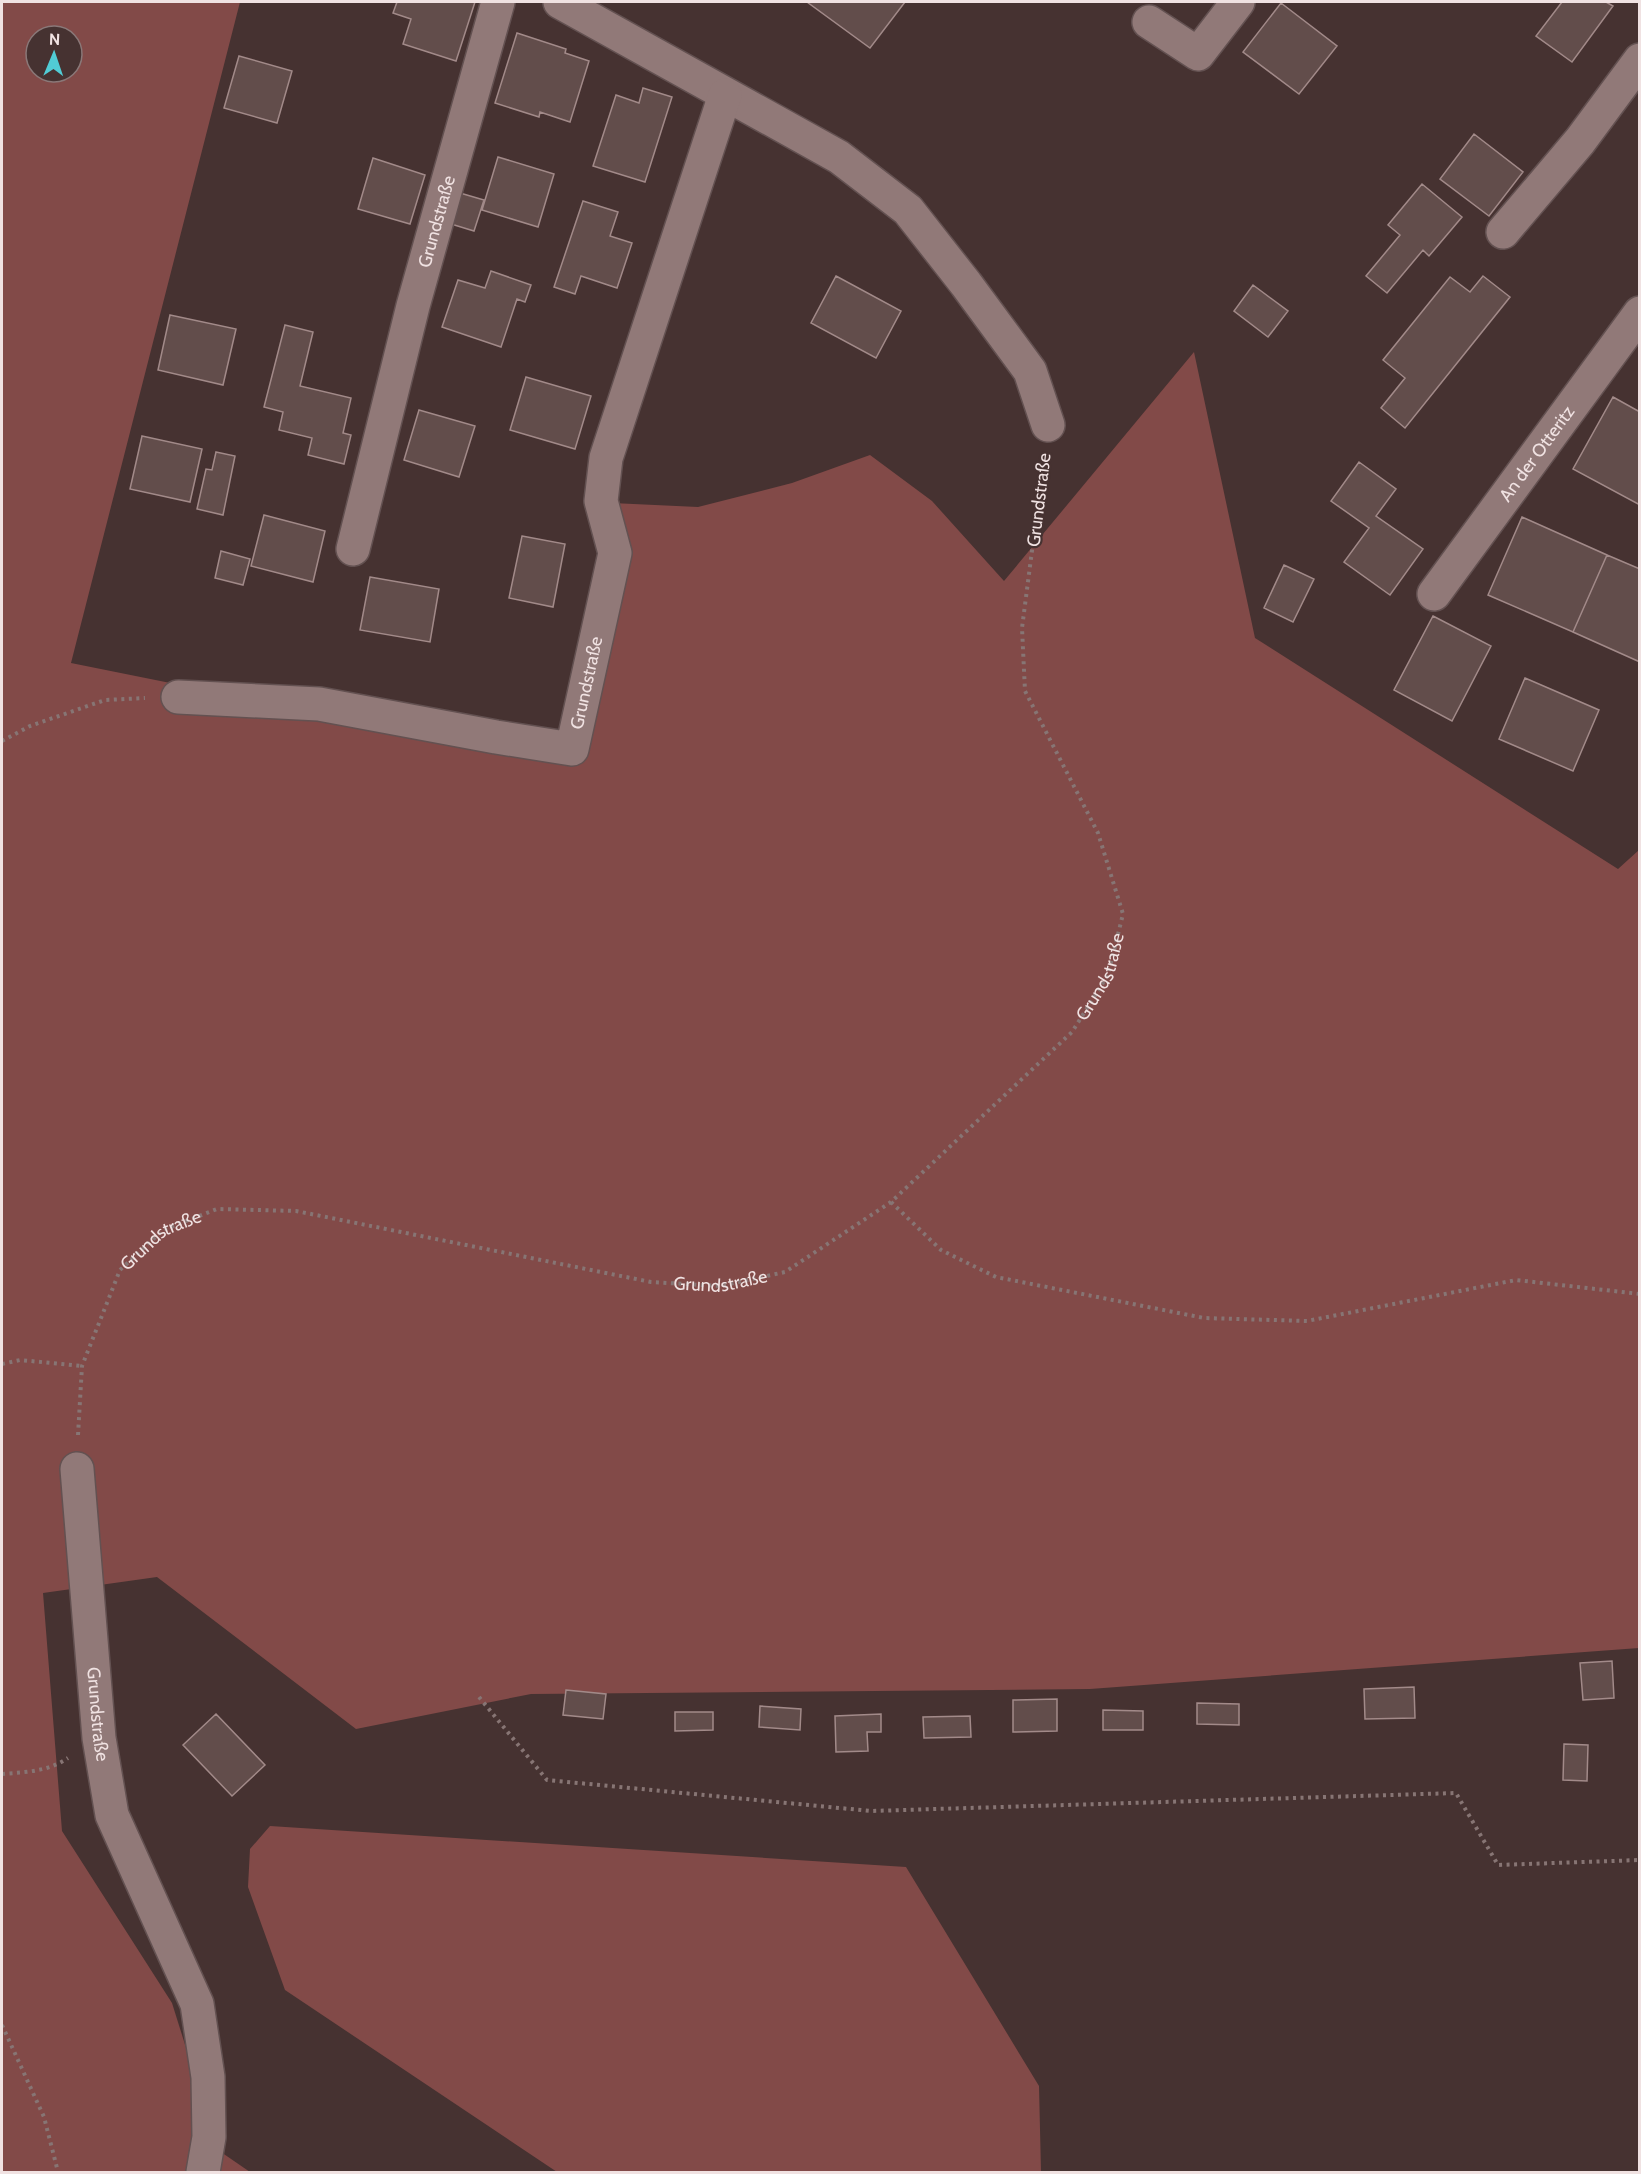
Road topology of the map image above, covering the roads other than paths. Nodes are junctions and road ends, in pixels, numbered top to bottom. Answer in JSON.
{"nodes":[{"id":1,"x":498,"y":2,"type":"edge"},
{"id":2,"x":560,"y":2,"type":"edge"},
{"id":3,"x":1238,"y":2,"type":"edge"},
{"id":4,"x":1149,"y":22,"type":"dead end"},
{"id":5,"x":1640,"y":60,"type":"edge"},
{"id":6,"x":725,"y":95,"type":"junction"},
{"id":7,"x":1503,"y":232,"type":"dead end"},
{"id":8,"x":1640,"y":313,"type":"edge"},
{"id":9,"x":1048,"y":425,"type":"road end"},
{"id":10,"x":353,"y":549,"type":"dead end"},
{"id":11,"x":1434,"y":594,"type":"dead end"},
{"id":12,"x":178,"y":697,"type":"road end"},
{"id":13,"x":77,"y":1469,"type":"road end"},
{"id":14,"x":203,"y":2172,"type":"edge"}],
"edges":[{"from":1,"to":10,"type":"street","name":"Grundstraße"},
{"from":2,"to":6,"type":"street"},
{"from":3,"to":4,"type":"street"},
{"from":5,"to":7,"type":"street"},
{"from":6,"to":9,"type":"street"},
{"from":6,"to":12,"type":"street","name":"Grundstraße"},
{"from":8,"to":11,"type":"street","name":"An der Otteritz"},
{"from":13,"to":14,"type":"street","name":"Grundstraße"}]}
